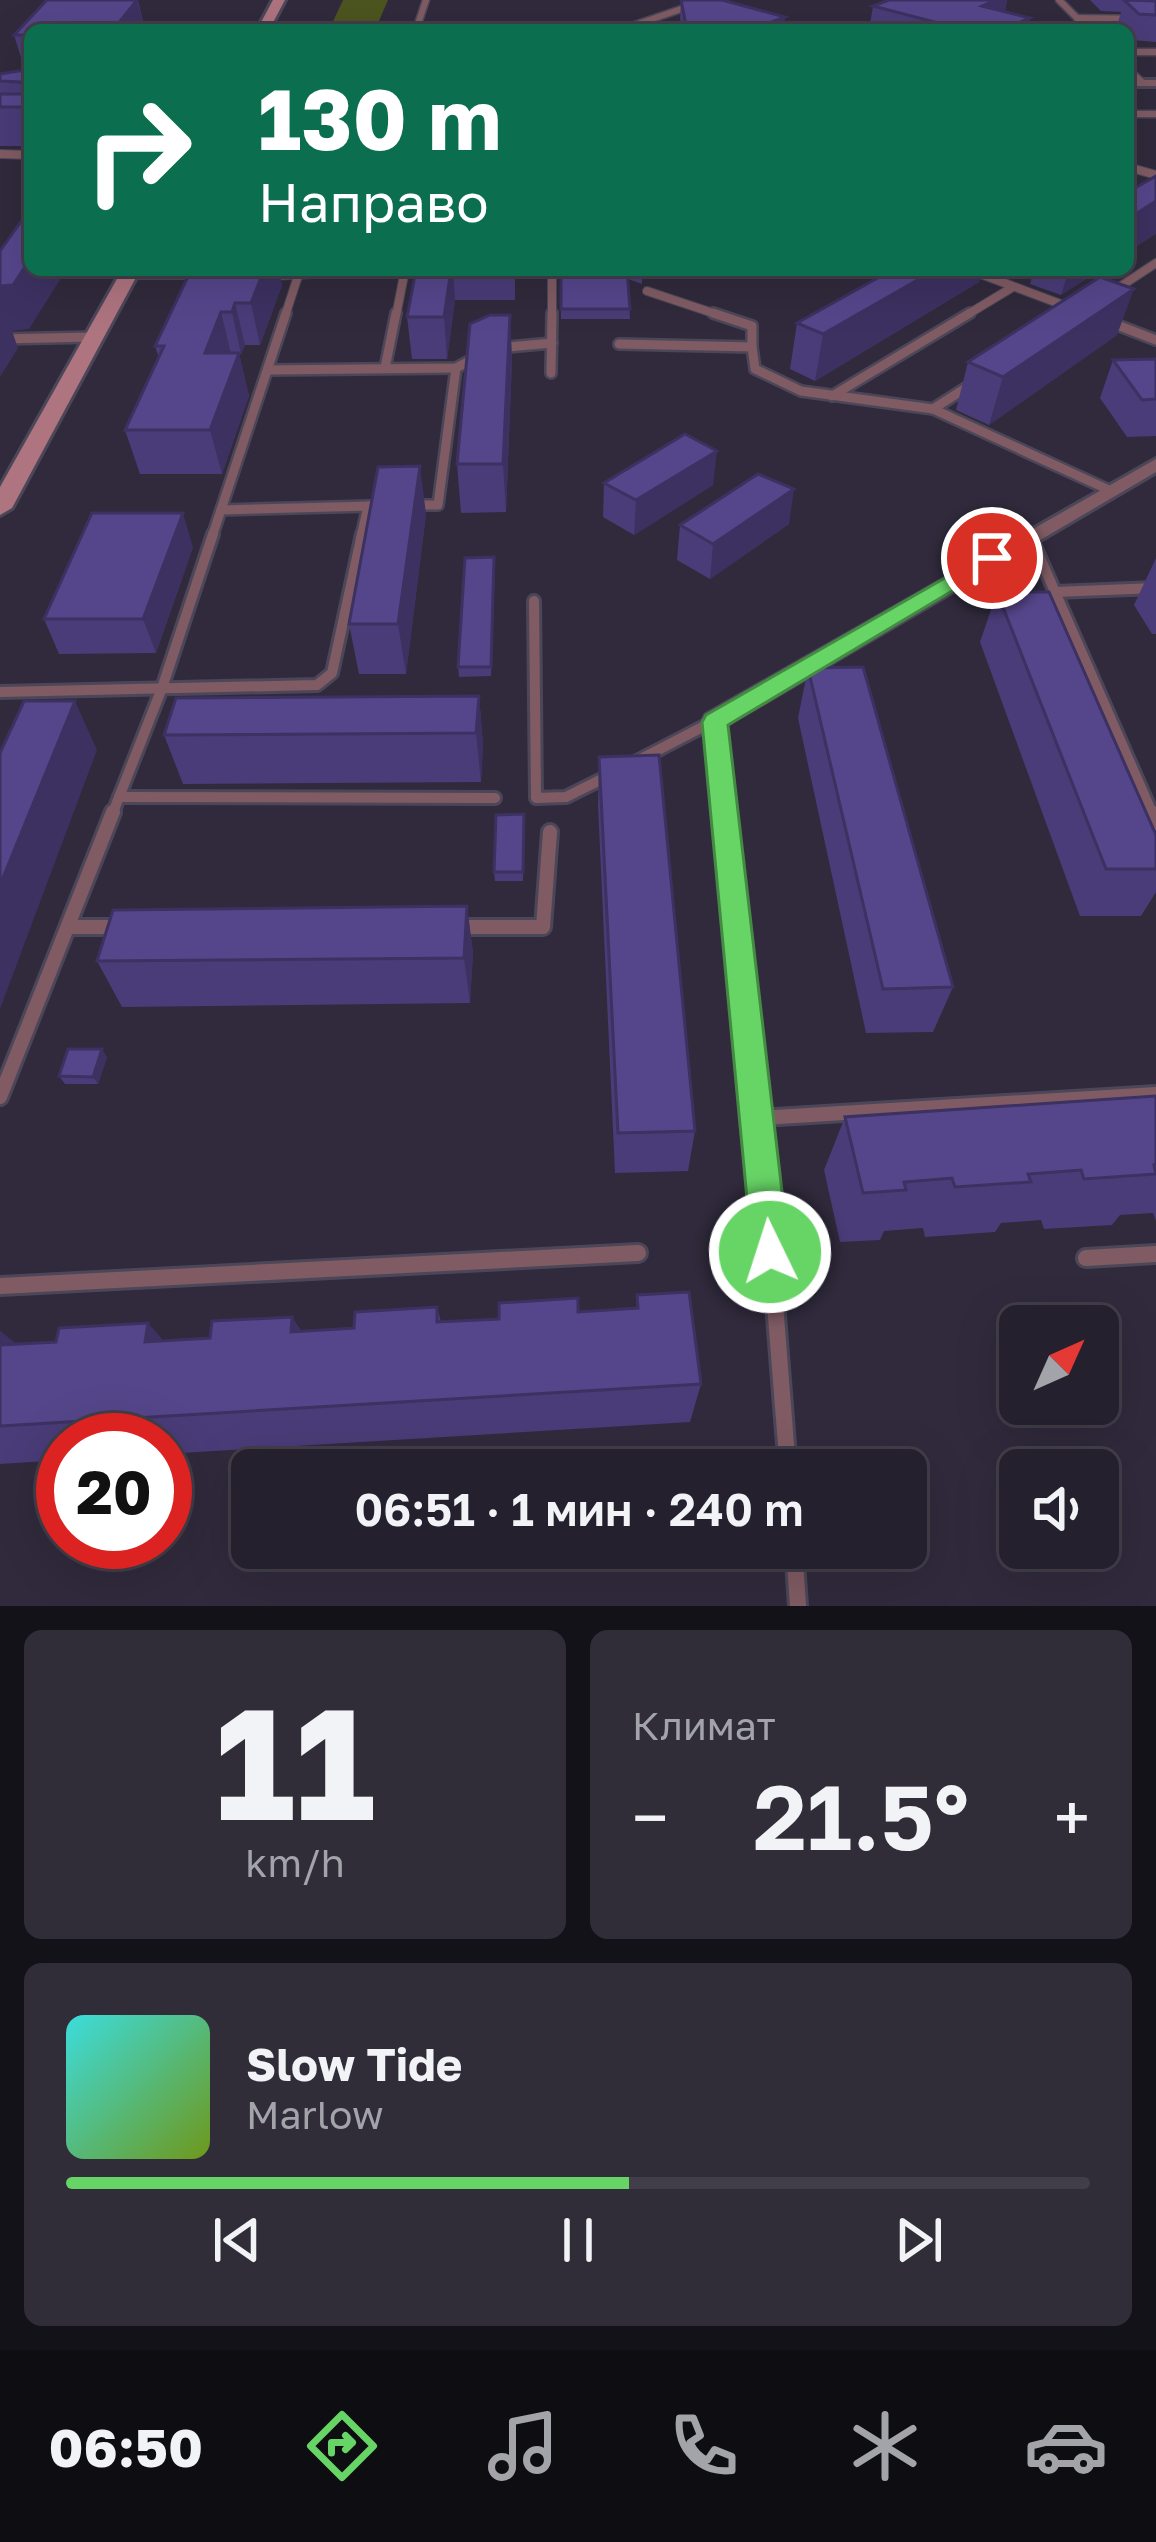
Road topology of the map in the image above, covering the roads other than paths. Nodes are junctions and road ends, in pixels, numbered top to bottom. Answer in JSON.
{"nodes":[{"id":1,"x":1059,"y":0,"type":"edge"},
{"id":2,"x":698,"y":4,"type":"edge"},
{"id":3,"x":1077,"y":18,"type":"junction"},
{"id":4,"x":1156,"y":19,"type":"edge"},
{"id":5,"x":638,"y":24,"type":"edge"},
{"id":6,"x":1083,"y":24,"type":"edge"},
{"id":7,"x":1156,"y":263,"type":"edge"},
{"id":8,"x":127,"y":276,"type":"edge"},
{"id":9,"x":298,"y":276,"type":"edge"},
{"id":10,"x":404,"y":276,"type":"edge"},
{"id":11,"x":553,"y":276,"type":"edge"},
{"id":12,"x":985,"y":276,"type":"edge"},
{"id":13,"x":1013,"y":287,"type":"junction"},
{"id":14,"x":647,"y":292,"type":"dead end"},
{"id":15,"x":1109,"y":293,"type":"edge"},
{"id":16,"x":1100,"y":319,"type":"edge"},
{"id":17,"x":1062,"y":324,"type":"edge"},
{"id":18,"x":94,"y":337,"type":"junction"},
{"id":19,"x":0,"y":339,"type":"edge"},
{"id":20,"x":1156,"y":340,"type":"edge"},
{"id":21,"x":552,"y":343,"type":"junction"},
{"id":22,"x":619,"y":344,"type":"dead end"},
{"id":23,"x":752,"y":346,"type":"junction"},
{"id":24,"x":385,"y":368,"type":"junction"},
{"id":25,"x":456,"y":368,"type":"junction"},
{"id":26,"x":268,"y":370,"type":"junction"},
{"id":27,"x":988,"y":373,"type":"edge"},
{"id":28,"x":551,"y":374,"type":"dead end"},
{"id":29,"x":831,"y":397,"type":"junction"},
{"id":30,"x":933,"y":410,"type":"junction"},
{"id":31,"x":1156,"y":464,"type":"edge"},
{"id":32,"x":1109,"y":490,"type":"junction"},
{"id":33,"x":368,"y":506,"type":"junction"},
{"id":34,"x":0,"y":508,"type":"edge"},
{"id":35,"x":221,"y":510,"type":"junction"},
{"id":36,"x":1030,"y":535,"type":"junction"},
{"id":37,"x":1156,"y":588,"type":"edge"},
{"id":38,"x":1055,"y":592,"type":"junction"},
{"id":39,"x":534,"y":601,"type":"dead end"},
{"id":40,"x":162,"y":688,"type":"junction"},
{"id":41,"x":0,"y":692,"type":"edge"},
{"id":42,"x":715,"y":722,"type":"junction"},
{"id":43,"x":119,"y":797,"type":"junction"},
{"id":44,"x":495,"y":798,"type":"dead end"},
{"id":45,"x":1156,"y":823,"type":"edge"},
{"id":46,"x":550,"y":832,"type":"dead end"},
{"id":47,"x":68,"y":927,"type":"junction"},
{"id":48,"x":139,"y":927,"type":"edge"},
{"id":49,"x":448,"y":927,"type":"edge"},
{"id":50,"x":1156,"y":1094,"type":"edge"},
{"id":51,"x":0,"y":1097,"type":"edge"},
{"id":52,"x":760,"y":1118,"type":"junction"},
{"id":53,"x":638,"y":1253,"type":"dead end"},
{"id":54,"x":1156,"y":1254,"type":"edge"},
{"id":55,"x":1086,"y":1258,"type":"dead end"},
{"id":56,"x":0,"y":1286,"type":"edge"},
{"id":57,"x":786,"y":1449,"type":"edge"},
{"id":58,"x":795,"y":1569,"type":"edge"},
{"id":59,"x":798,"y":1606,"type":"edge"}],
"edges":[{"from":1,"to":3,"type":"lane"},
{"from":2,"to":5,"type":"lane"},
{"from":3,"to":4,"type":"lane"},
{"from":3,"to":6,"type":"lane"},
{"from":7,"to":15,"type":"lane"},
{"from":8,"to":18,"type":"main road"},
{"from":9,"to":26,"type":"lane"},
{"from":10,"to":24,"type":"lane"},
{"from":11,"to":21,"type":"lane"},
{"from":12,"to":13,"type":"lane"},
{"from":13,"to":17,"type":"lane"},
{"from":13,"to":29,"type":"lane"},
{"from":14,"to":23,"type":"lane"},
{"from":16,"to":20,"type":"lane"},
{"from":18,"to":19,"type":"lane"},
{"from":18,"to":34,"type":"main road"},
{"from":21,"to":25,"type":"lane"},
{"from":21,"to":28,"type":"lane"},
{"from":22,"to":23,"type":"lane"},
{"from":23,"to":29,"type":"lane"},
{"from":24,"to":25,"type":"lane"},
{"from":24,"to":26,"type":"lane"},
{"from":25,"to":33,"type":"lane"},
{"from":26,"to":35,"type":"lane"},
{"from":27,"to":30,"type":"lane"},
{"from":29,"to":30,"type":"lane"},
{"from":30,"to":32,"type":"lane"},
{"from":31,"to":32,"type":"street"},
{"from":32,"to":36,"type":"street"},
{"from":33,"to":35,"type":"lane"},
{"from":33,"to":40,"type":"lane"},
{"from":35,"to":40,"type":"lane"},
{"from":36,"to":38,"type":"lane"},
{"from":36,"to":42,"type":"street"},
{"from":37,"to":38,"type":"lane"},
{"from":38,"to":45,"type":"lane"},
{"from":39,"to":42,"type":"lane"},
{"from":40,"to":41,"type":"lane"},
{"from":40,"to":43,"type":"lane"},
{"from":42,"to":52,"type":"lane"},
{"from":43,"to":44,"type":"lane"},
{"from":43,"to":47,"type":"lane"},
{"from":46,"to":49,"type":"lane"},
{"from":47,"to":48,"type":"lane"},
{"from":47,"to":51,"type":"lane"},
{"from":50,"to":52,"type":"lane"},
{"from":52,"to":57,"type":"lane"},
{"from":53,"to":56,"type":"lane"},
{"from":54,"to":55,"type":"lane"},
{"from":58,"to":59,"type":"lane"}]}
